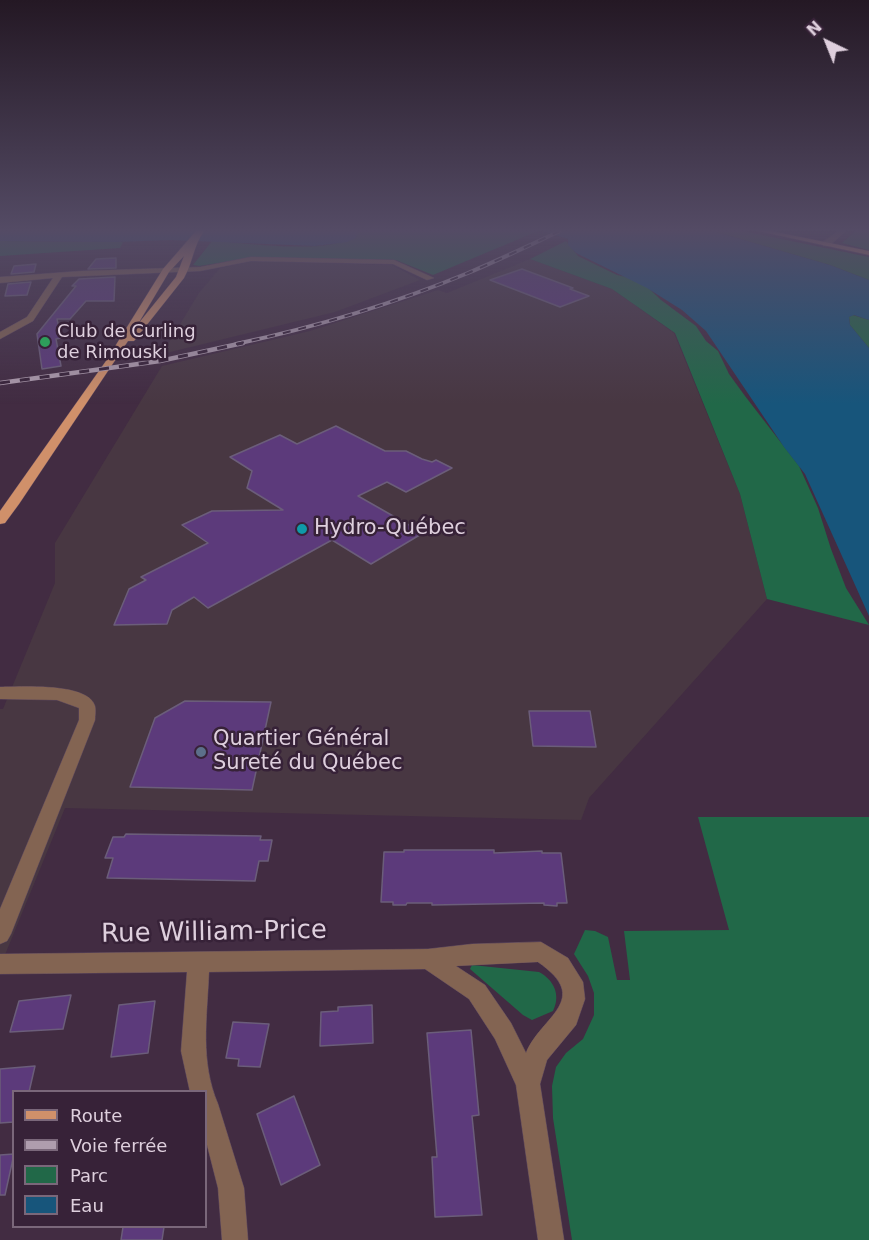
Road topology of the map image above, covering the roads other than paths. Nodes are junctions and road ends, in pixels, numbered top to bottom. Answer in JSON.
{"nodes":[{"id":1,"x":50,"y":289,"type":"edge"},
{"id":2,"x":155,"y":289,"type":"edge"},
{"id":3,"x":171,"y":289,"type":"edge"},
{"id":4,"x":0,"y":336,"type":"edge"},
{"id":5,"x":111,"y":361,"type":"junction"},
{"id":6,"x":15,"y":501,"type":"junction"},
{"id":7,"x":0,"y":520,"type":"edge"},
{"id":8,"x":0,"y":530,"type":"edge"},
{"id":9,"x":0,"y":693,"type":"edge"},
{"id":10,"x":0,"y":934,"type":"edge"},
{"id":11,"x":428,"y":959,"type":"junction"},
{"id":12,"x":199,"y":962,"type":"junction"},
{"id":13,"x":0,"y":964,"type":"edge"},
{"id":14,"x":528,"y":1084,"type":"junction"},
{"id":15,"x":202,"y":1090,"type":"edge"},
{"id":16,"x":207,"y":1107,"type":"edge"},
{"id":17,"x":235,"y":1240,"type":"edge"},
{"id":18,"x":551,"y":1240,"type":"edge"}],
"edges":[{"from":1,"to":4,"type":"street"},
{"from":2,"to":5,"type":"main road"},
{"from":3,"to":5,"type":"main road"},
{"from":5,"to":6,"type":"main road"},
{"from":6,"to":7,"type":"main road"},
{"from":6,"to":8,"type":"main road"},
{"from":9,"to":10,"type":"street"},
{"from":11,"to":12,"type":"street","name":"Rue William-Price"},
{"from":11,"to":14,"type":"street","name":"Rue William-Price"},
{"from":11,"to":14,"type":"street","name":"Rue William-Price"},
{"from":12,"to":13,"type":"street","name":"Rue William-Price"},
{"from":12,"to":15,"type":"street"},
{"from":14,"to":18,"type":"street","name":"Rue William-Price"},
{"from":16,"to":17,"type":"street"}]}
